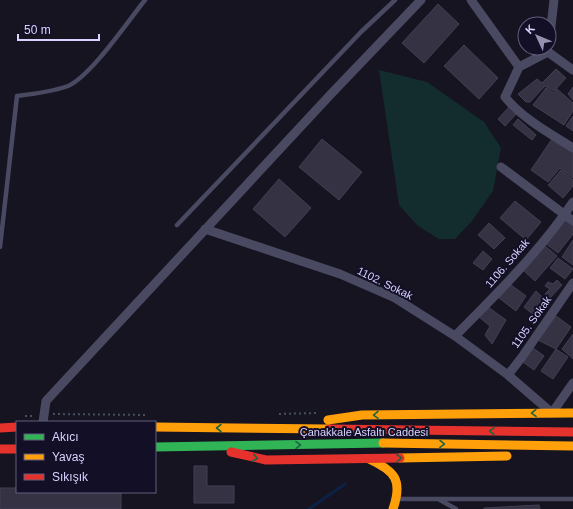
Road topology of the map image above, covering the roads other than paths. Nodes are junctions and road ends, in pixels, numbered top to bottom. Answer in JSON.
{"nodes":[{"id":1,"x":145,"y":0,"type":"edge"},
{"id":2,"x":395,"y":0,"type":"edge"},
{"id":3,"x":421,"y":0,"type":"edge"},
{"id":4,"x":471,"y":0,"type":"edge"},
{"id":5,"x":554,"y":0,"type":"edge"},
{"id":6,"x":552,"y":16,"type":"edge"},
{"id":7,"x":557,"y":55,"type":"edge"},
{"id":8,"x":536,"y":56,"type":"edge"},
{"id":9,"x":519,"y":66,"type":"junction"},
{"id":10,"x":573,"y":70,"type":"edge"},
{"id":11,"x":573,"y":148,"type":"edge"},
{"id":12,"x":502,"y":166,"type":"dead end"},
{"id":13,"x":573,"y":202,"type":"edge"},
{"id":14,"x":564,"y":215,"type":"junction"},
{"id":15,"x":573,"y":221,"type":"edge"},
{"id":16,"x":177,"y":225,"type":"dead end"},
{"id":17,"x":205,"y":229,"type":"junction"},
{"id":18,"x":0,"y":247,"type":"edge"},
{"id":19,"x":573,"y":283,"type":"edge"},
{"id":20,"x":455,"y":336,"type":"junction"},
{"id":21,"x":508,"y":375,"type":"junction"},
{"id":22,"x":573,"y":383,"type":"edge"},
{"id":23,"x":552,"y":413,"type":"junction"},
{"id":24,"x":573,"y":413,"type":"edge"},
{"id":25,"x":43,"y":421,"type":"edge"},
{"id":26,"x":16,"y":427,"type":"edge"},
{"id":27,"x":0,"y":428,"type":"edge"},
{"id":28,"x":156,"y":428,"type":"edge"},
{"id":29,"x":272,"y":428,"type":"junction"},
{"id":30,"x":573,"y":432,"type":"edge"},
{"id":31,"x":203,"y":446,"type":"junction"},
{"id":32,"x":573,"y":446,"type":"edge"},
{"id":33,"x":156,"y":447,"type":"edge"},
{"id":34,"x":0,"y":449,"type":"edge"},
{"id":35,"x":16,"y":449,"type":"edge"},
{"id":36,"x":557,"y":455,"type":"dead end"},
{"id":37,"x":573,"y":455,"type":"edge"},
{"id":38,"x":518,"y":456,"type":"dead end"},
{"id":39,"x":369,"y":459,"type":"junction"},
{"id":40,"x":397,"y":499,"type":"junction"},
{"id":41,"x":439,"y":499,"type":"junction"},
{"id":42,"x":573,"y":500,"type":"edge"},
{"id":43,"x":393,"y":509,"type":"edge"},
{"id":44,"x":456,"y":509,"type":"edge"}],
"edges":[{"from":1,"to":18,"type":"lane"},
{"from":2,"to":16,"type":"lane"},
{"from":3,"to":17,"type":"street"},
{"from":4,"to":9,"type":"street"},
{"from":5,"to":6,"type":"street"},
{"from":7,"to":10,"type":"street"},
{"from":8,"to":9,"type":"street"},
{"from":9,"to":11,"type":"street"},
{"from":12,"to":14,"type":"street"},
{"from":13,"to":14,"type":"street","name":"1106. Sokak"},
{"from":14,"to":15,"type":"street"},
{"from":14,"to":20,"type":"street","name":"1106. Sokak"},
{"from":17,"to":20,"type":"street","name":"1102. Sokak"},
{"from":17,"to":25,"type":"street"},
{"from":19,"to":21,"type":"street","name":"1105. Sokak"},
{"from":20,"to":21,"type":"street","name":"1102. Sokak"},
{"from":21,"to":23,"type":"street","name":"1102. Sokak"},
{"from":22,"to":23,"type":"street"},
{"from":23,"to":24,"type":"highway"},
{"from":23,"to":29,"type":"highway","one_way":true},
{"from":26,"to":27,"type":"highway"},
{"from":29,"to":28,"type":"highway","name":"Çanakkale Asfaltı Caddesi","one_way":true},
{"from":30,"to":29,"type":"highway","name":"Çanakkale Asfaltı Caddesi","one_way":true},
{"from":31,"to":32,"type":"highway","name":"Çanakkale Asfaltı Caddesi","one_way":true},
{"from":31,"to":33,"type":"highway","name":"Çanakkale Asfaltı Caddesi"},
{"from":31,"to":39,"type":"highway","one_way":true},
{"from":34,"to":35,"type":"highway"},
{"from":36,"to":37,"type":"highway"},
{"from":39,"to":38,"type":"highway","one_way":true},
{"from":39,"to":40,"type":"highway"},
{"from":40,"to":41,"type":"lane"},
{"from":40,"to":43,"type":"highway"},
{"from":41,"to":42,"type":"lane"},
{"from":41,"to":44,"type":"lane"}]}
